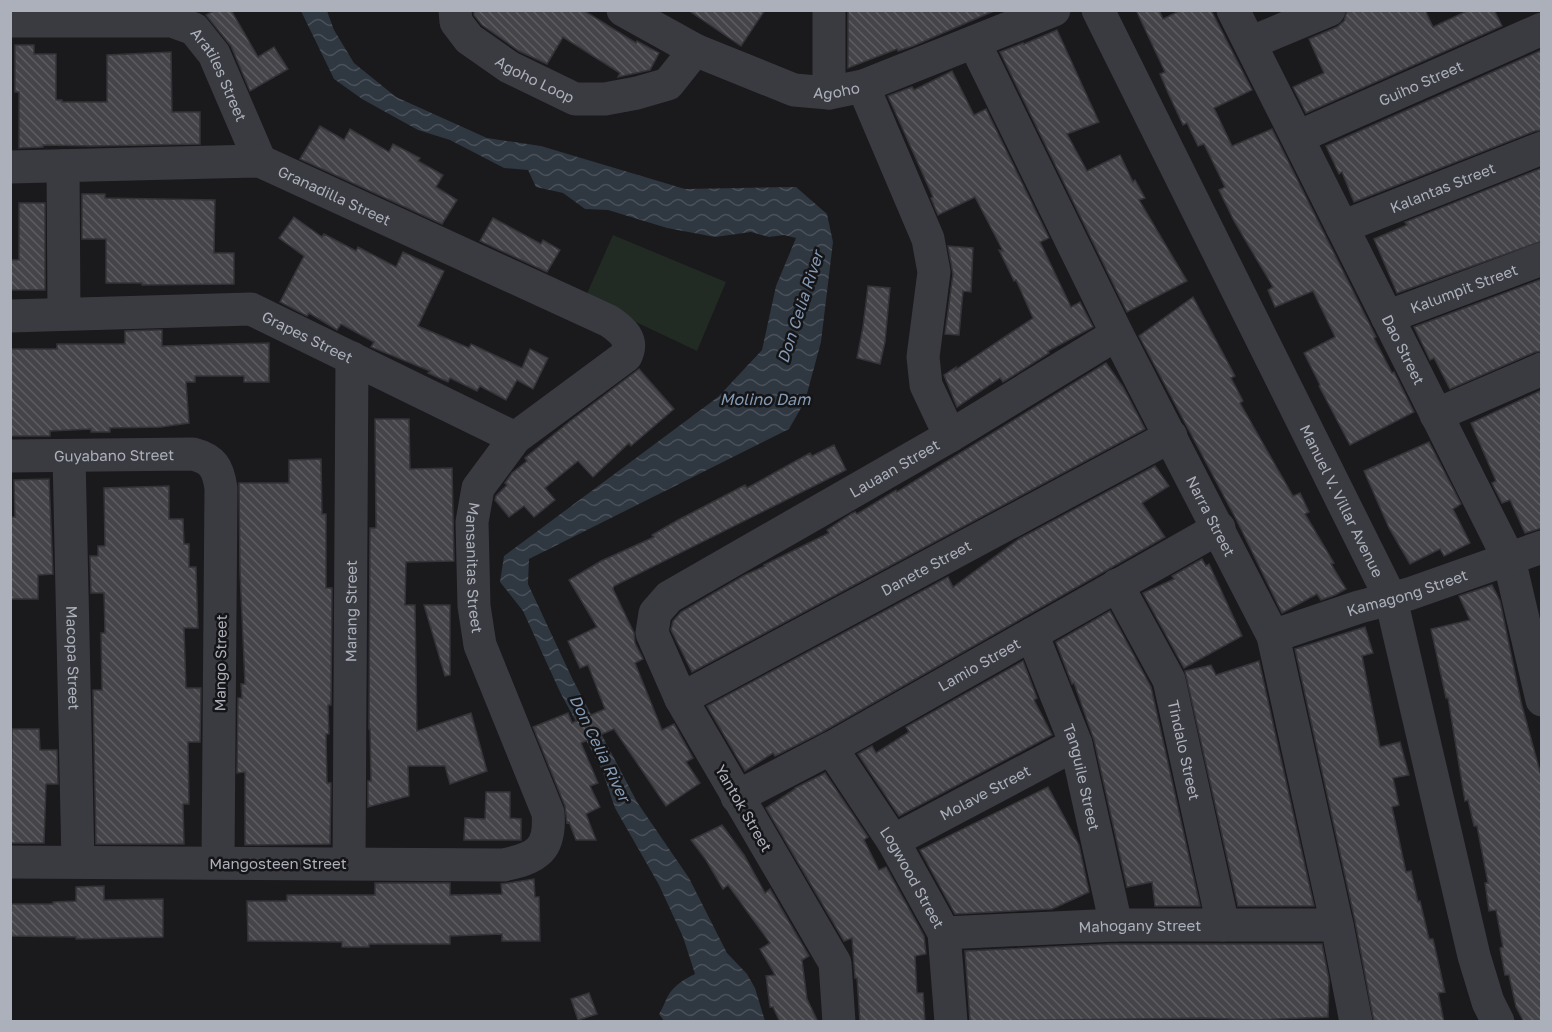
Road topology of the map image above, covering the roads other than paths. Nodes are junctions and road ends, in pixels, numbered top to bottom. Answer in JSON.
{"nodes":[{"id":1,"x":455,"y":10,"type":"edge"},
{"id":2,"x":623,"y":10,"type":"edge"},
{"id":3,"x":829,"y":10,"type":"edge"},
{"id":4,"x":1054,"y":10,"type":"edge"},
{"id":5,"x":1098,"y":10,"type":"edge"},
{"id":6,"x":1233,"y":10,"type":"edge"},
{"id":7,"x":1329,"y":10,"type":"edge"},
{"id":8,"x":10,"y":21,"type":"edge"},
{"id":9,"x":1542,"y":30,"type":"edge"},
{"id":10,"x":974,"y":42,"type":"junction"},
{"id":11,"x":1250,"y":43,"type":"junction"},
{"id":12,"x":695,"y":51,"type":"junction"},
{"id":13,"x":863,"y":86,"type":"junction"},
{"id":14,"x":829,"y":93,"type":"junction"},
{"id":15,"x":1298,"y":137,"type":"junction"},
{"id":16,"x":1542,"y":148,"type":"edge"},
{"id":17,"x":260,"y":161,"type":"junction"},
{"id":18,"x":63,"y":166,"type":"junction"},
{"id":19,"x":10,"y":167,"type":"edge"},
{"id":20,"x":1342,"y":227,"type":"junction"},
{"id":21,"x":1542,"y":259,"type":"edge"},
{"id":22,"x":64,"y":314,"type":"junction"},
{"id":23,"x":10,"y":316,"type":"edge"},
{"id":24,"x":1387,"y":317,"type":"junction"},
{"id":25,"x":1117,"y":334,"type":"junction"},
{"id":26,"x":629,"y":339,"type":"joint"},
{"id":27,"x":352,"y":358,"type":"junction"},
{"id":28,"x":1542,"y":369,"type":"edge"},
{"id":29,"x":1436,"y":415,"type":"junction"},
{"id":30,"x":950,"y":436,"type":"junction"},
{"id":31,"x":1171,"y":436,"type":"junction"},
{"id":32,"x":515,"y":438,"type":"junction"},
{"id":33,"x":10,"y":456,"type":"edge"},
{"id":34,"x":69,"y":456,"type":"junction"},
{"id":35,"x":215,"y":464,"type":"joint"},
{"id":36,"x":1219,"y":528,"type":"junction"},
{"id":37,"x":1542,"y":547,"type":"edge"},
{"id":38,"x":1509,"y":559,"type":"junction"},
{"id":39,"x":1117,"y":585,"type":"junction"},
{"id":40,"x":669,"y":597,"type":"joint"},
{"id":41,"x":1391,"y":599,"type":"junction"},
{"id":42,"x":1032,"y":634,"type":"junction"},
{"id":43,"x":1273,"y":636,"type":"junction"},
{"id":44,"x":1540,"y":682,"type":"edge"},
{"id":45,"x":681,"y":699,"type":"junction"},
{"id":46,"x":1076,"y":744,"type":"junction"},
{"id":47,"x":831,"y":748,"type":"junction"},
{"id":48,"x":737,"y":797,"type":"junction"},
{"id":49,"x":893,"y":841,"type":"junction"},
{"id":50,"x":542,"y":850,"type":"joint"},
{"id":51,"x":78,"y":861,"type":"junction"},
{"id":52,"x":10,"y":862,"type":"edge"},
{"id":53,"x":218,"y":862,"type":"junction"},
{"id":54,"x":349,"y":863,"type":"junction"},
{"id":55,"x":1337,"y":924,"type":"junction"},
{"id":56,"x":1116,"y":925,"type":"junction"},
{"id":57,"x":1223,"y":925,"type":"junction"},
{"id":58,"x":944,"y":933,"type":"junction"},
{"id":59,"x":839,"y":1022,"type":"edge"},
{"id":60,"x":951,"y":1022,"type":"edge"},
{"id":61,"x":1356,"y":1022,"type":"edge"},
{"id":62,"x":1498,"y":1022,"type":"edge"}],
"edges":[{"from":1,"to":12,"type":"street","name":"Agoho Loop"},
{"from":2,"to":12,"type":"street","name":"Agoho"},
{"from":3,"to":14,"type":"street"},
{"from":4,"to":10,"type":"street","name":"Agoho"},
{"from":5,"to":41,"type":"street","name":"Manuel V. Villar Avenue"},
{"from":6,"to":11,"type":"street","name":"Dao Street"},
{"from":7,"to":11,"type":"street"},
{"from":8,"to":17,"type":"street","name":"Aratiles Street"},
{"from":9,"to":15,"type":"street","name":"Guiho Street"},
{"from":10,"to":13,"type":"street","name":"Agoho"},
{"from":10,"to":25,"type":"street","name":"Narra Street"},
{"from":11,"to":15,"type":"street","name":"Dao Street"},
{"from":12,"to":14,"type":"street","name":"Agoho"},
{"from":13,"to":14,"type":"street","name":"Agoho"},
{"from":13,"to":30,"type":"street"},
{"from":15,"to":20,"type":"street","name":"Dao Street"},
{"from":16,"to":20,"type":"street","name":"Kalantas Street"},
{"from":17,"to":18,"type":"street","name":"Granadilla Street"},
{"from":17,"to":26,"type":"street","name":"Granadilla Street"},
{"from":18,"to":19,"type":"street","name":"Granadilla Street"},
{"from":18,"to":22,"type":"street"},
{"from":20,"to":24,"type":"street","name":"Dao Street"},
{"from":21,"to":24,"type":"street","name":"Kalumpit Street"},
{"from":22,"to":23,"type":"street","name":"Grapes Street"},
{"from":22,"to":27,"type":"street","name":"Grapes Street"},
{"from":24,"to":29,"type":"street","name":"Dao Street"},
{"from":25,"to":30,"type":"street","name":"Lauaan Street"},
{"from":25,"to":31,"type":"street","name":"Narra Street"},
{"from":26,"to":32,"type":"street","name":"Mansanitas Street"},
{"from":27,"to":32,"type":"street","name":"Grapes Street"},
{"from":27,"to":54,"type":"street","name":"Marang Street"},
{"from":28,"to":29,"type":"street"},
{"from":29,"to":38,"type":"street","name":"Dao Street"},
{"from":30,"to":40,"type":"street","name":"Lauaan Street"},
{"from":31,"to":36,"type":"street","name":"Narra Street"},
{"from":31,"to":45,"type":"street","name":"Danete Street"},
{"from":32,"to":50,"type":"street","name":"Mansanitas Street"},
{"from":33,"to":34,"type":"street","name":"Guyabano Street"},
{"from":34,"to":35,"type":"street","name":"Guyabano Street"},
{"from":34,"to":51,"type":"street","name":"Macopa Street"},
{"from":35,"to":53,"type":"street","name":"Mango Street"},
{"from":36,"to":39,"type":"street","name":"Lamio Street"},
{"from":36,"to":43,"type":"street","name":"Narra Street"},
{"from":37,"to":38,"type":"street","name":"Kamagong Street"},
{"from":38,"to":41,"type":"street","name":"Kamagong Street"},
{"from":38,"to":44,"type":"street","name":"Dao Street"},
{"from":39,"to":42,"type":"street","name":"Lamio Street"},
{"from":39,"to":57,"type":"street","name":"Tindalo Street"},
{"from":40,"to":45,"type":"street","name":"Yantok Street"},
{"from":41,"to":43,"type":"street","name":"Kamagong Street"},
{"from":41,"to":62,"type":"street","name":"Manuel V. Villar Avenue"},
{"from":42,"to":46,"type":"street","name":"Tanguile Street"},
{"from":42,"to":47,"type":"street","name":"Lamio Street"},
{"from":43,"to":55,"type":"street","name":"Narra Street"},
{"from":45,"to":48,"type":"street","name":"Yantok Street"},
{"from":46,"to":49,"type":"street","name":"Molave Street"},
{"from":46,"to":56,"type":"street","name":"Tanguile Street"},
{"from":47,"to":48,"type":"street","name":"Lamio Street"},
{"from":47,"to":49,"type":"street","name":"Logwood Street"},
{"from":48,"to":59,"type":"street","name":"Yantok Street"},
{"from":49,"to":58,"type":"street","name":"Logwood Street"},
{"from":50,"to":54,"type":"street","name":"Mangosteen Street"},
{"from":51,"to":52,"type":"street","name":"Mangosteen Street"},
{"from":51,"to":53,"type":"street","name":"Mangosteen Street"},
{"from":53,"to":54,"type":"street","name":"Mangosteen Street"},
{"from":55,"to":57,"type":"street","name":"Mahogany Street"},
{"from":55,"to":61,"type":"street","name":"Narra Street"},
{"from":56,"to":57,"type":"street","name":"Mahogany Street"},
{"from":56,"to":58,"type":"street","name":"Mahogany Street"},
{"from":58,"to":60,"type":"street","name":"Logwood Street"}]}
